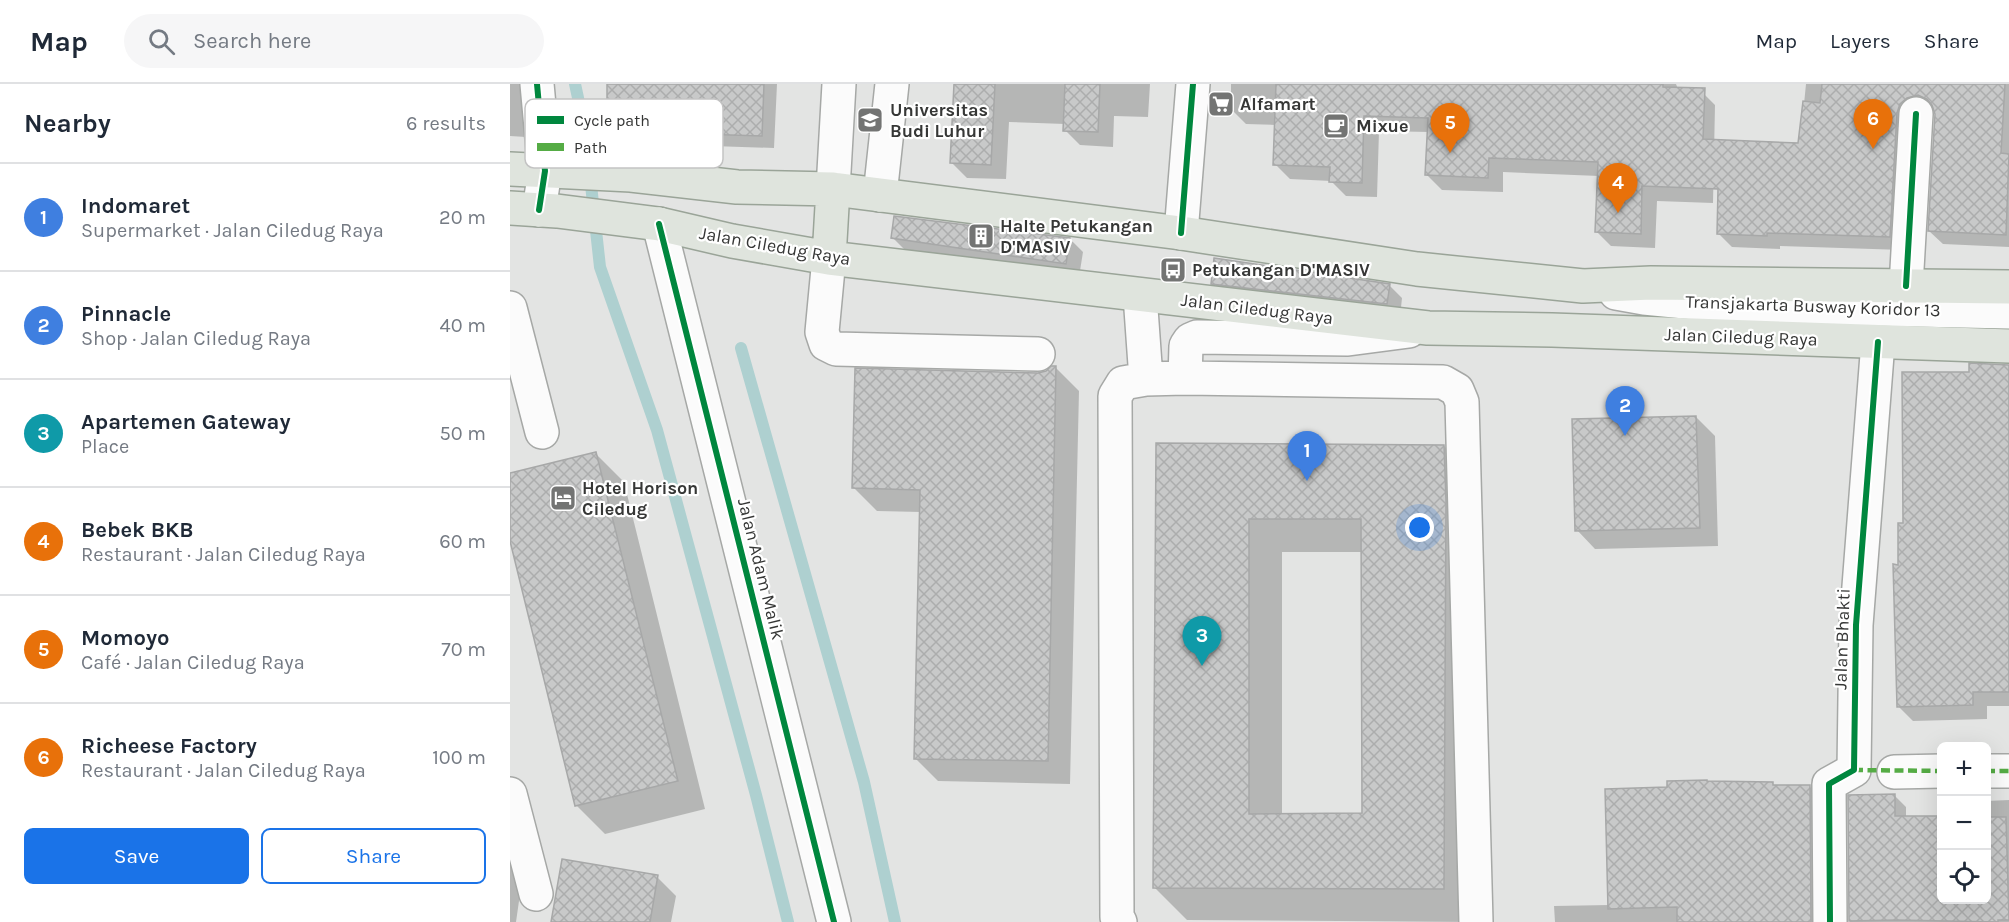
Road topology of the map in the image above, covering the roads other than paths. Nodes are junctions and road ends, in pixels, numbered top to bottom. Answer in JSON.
{"nodes":[{"id":1,"x":537,"y":84,"type":"edge"},
{"id":2,"x":839,"y":84,"type":"edge"},
{"id":3,"x":892,"y":84,"type":"edge"},
{"id":4,"x":1193,"y":84,"type":"edge"},
{"id":5,"x":540,"y":99,"type":"edge"},
{"id":6,"x":1916,"y":114,"type":"dead end"},
{"id":7,"x":553,"y":168,"type":"edge"},
{"id":8,"x":510,"y":169,"type":"edge"},
{"id":9,"x":554,"y":172,"type":"junction"},
{"id":10,"x":646,"y":178,"type":"junction"},
{"id":11,"x":833,"y":189,"type":"junction"},
{"id":12,"x":880,"y":195,"type":"junction"},
{"id":13,"x":535,"y":210,"type":"edge"},
{"id":14,"x":659,"y":224,"type":"junction"},
{"id":15,"x":1181,"y":232,"type":"junction"},
{"id":16,"x":829,"y":258,"type":"junction"},
{"id":17,"x":1583,"y":286,"type":"junction"},
{"id":18,"x":1906,"y":286,"type":"junction"},
{"id":19,"x":2009,"y":287,"type":"edge"},
{"id":20,"x":1140,"y":295,"type":"junction"},
{"id":21,"x":510,"y":309,"type":"edge"},
{"id":22,"x":2009,"y":312,"type":"edge"},
{"id":23,"x":1428,"y":328,"type":"junction"},
{"id":24,"x":1878,"y":342,"type":"junction"},
{"id":25,"x":2009,"y":346,"type":"edge"},
{"id":26,"x":1038,"y":354,"type":"dead end"},
{"id":27,"x":1146,"y":378,"type":"junction"},
{"id":28,"x":1185,"y":378,"type":"junction"},
{"id":29,"x":542,"y":432,"type":"dead end"},
{"id":30,"x":1937,"y":771,"type":"edge"},
{"id":31,"x":1991,"y":771,"type":"edge"},
{"id":32,"x":2009,"y":771,"type":"edge"},
{"id":33,"x":1894,"y":772,"type":"dead end"},
{"id":34,"x":510,"y":794,"type":"edge"},
{"id":35,"x":536,"y":894,"type":"dead end"},
{"id":36,"x":834,"y":922,"type":"edge"},
{"id":37,"x":1120,"y":922,"type":"edge"},
{"id":38,"x":1476,"y":922,"type":"edge"},
{"id":39,"x":1830,"y":922,"type":"edge"}],
"edges":[{"from":1,"to":5,"type":"street"},
{"from":2,"to":11,"type":"street"},
{"from":3,"to":12,"type":"street"},
{"from":4,"to":15,"type":"street"},
{"from":6,"to":18,"type":"street"},
{"from":7,"to":9,"type":"street"},
{"from":8,"to":9,"type":"main road"},
{"from":9,"to":10,"type":"main road"},
{"from":9,"to":13,"type":"street"},
{"from":10,"to":11,"type":"main road"},
{"from":10,"to":14,"type":"main road"},
{"from":11,"to":12,"type":"main road"},
{"from":11,"to":16,"type":"main road"},
{"from":12,"to":15,"type":"main road"},
{"from":13,"to":14,"type":"main road","name":"Jalan Ciledug Raya"},
{"from":14,"to":16,"type":"main road","name":"Jalan Ciledug Raya"},
{"from":14,"to":36,"type":"street","name":"Jalan Adam Malik"},
{"from":15,"to":17,"type":"main road"},
{"from":16,"to":20,"type":"main road","name":"Jalan Ciledug Raya"},
{"from":16,"to":26,"type":"street"},
{"from":17,"to":18,"type":"main road"},
{"from":17,"to":22,"type":"street","name":"Transjakarta Busway Koridor 13"},
{"from":18,"to":19,"type":"main road"},
{"from":20,"to":23,"type":"main road","name":"Jalan Ciledug Raya"},
{"from":20,"to":27,"type":"street"},
{"from":21,"to":29,"type":"street"},
{"from":23,"to":24,"type":"main road","name":"Jalan Ciledug Raya"},
{"from":23,"to":28,"type":"street"},
{"from":24,"to":25,"type":"main road","name":"Jalan Ciledug Raya"},
{"from":24,"to":39,"type":"street","name":"Jalan Bhakti"},
{"from":27,"to":28,"type":"street"},
{"from":27,"to":37,"type":"street"},
{"from":28,"to":38,"type":"street"},
{"from":30,"to":33,"type":"street"},
{"from":31,"to":32,"type":"street"},
{"from":34,"to":35,"type":"street"}]}
